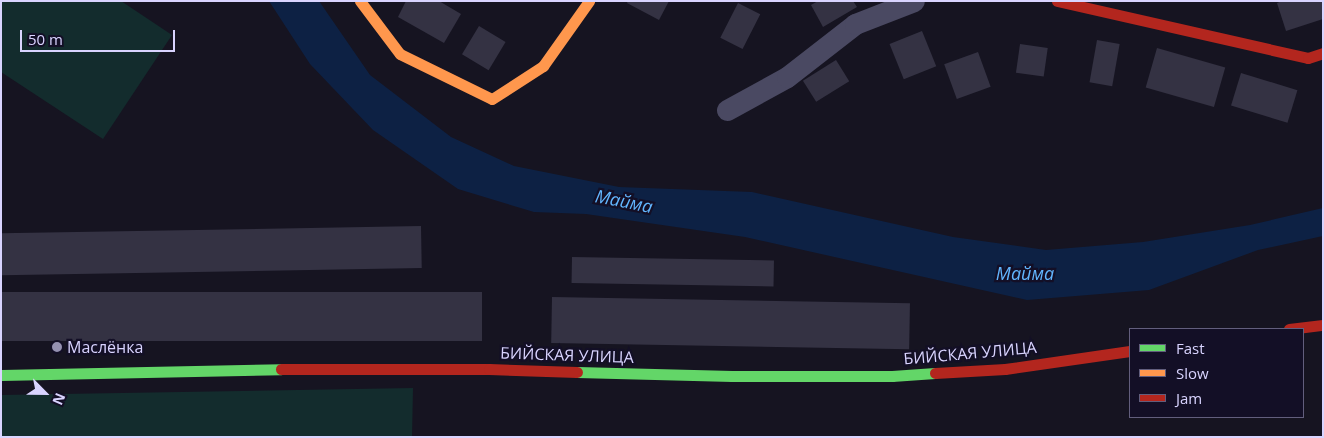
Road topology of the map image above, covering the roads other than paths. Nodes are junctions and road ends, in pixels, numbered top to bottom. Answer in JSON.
{"nodes":[{"id":1,"x":360,"y":1,"type":"edge"},
{"id":2,"x":589,"y":1,"type":"edge"},
{"id":3,"x":914,"y":1,"type":"edge"},
{"id":4,"x":1057,"y":1,"type":"edge"},
{"id":5,"x":1323,"y":53,"type":"edge"},
{"id":6,"x":727,"y":110,"type":"dead end"},
{"id":7,"x":1323,"y":324,"type":"edge"},
{"id":8,"x":1296,"y":328,"type":"edge"},
{"id":9,"x":1129,"y":351,"type":"edge"},
{"id":10,"x":1,"y":375,"type":"edge"}],
"edges":[{"from":1,"to":2,"type":"main road"},
{"from":3,"to":6,"type":"street"},
{"from":4,"to":5,"type":"main road"},
{"from":7,"to":8,"type":"main road"},
{"from":9,"to":10,"type":"main road","name":"БИЙСКАЯ УЛИЦА"}]}
